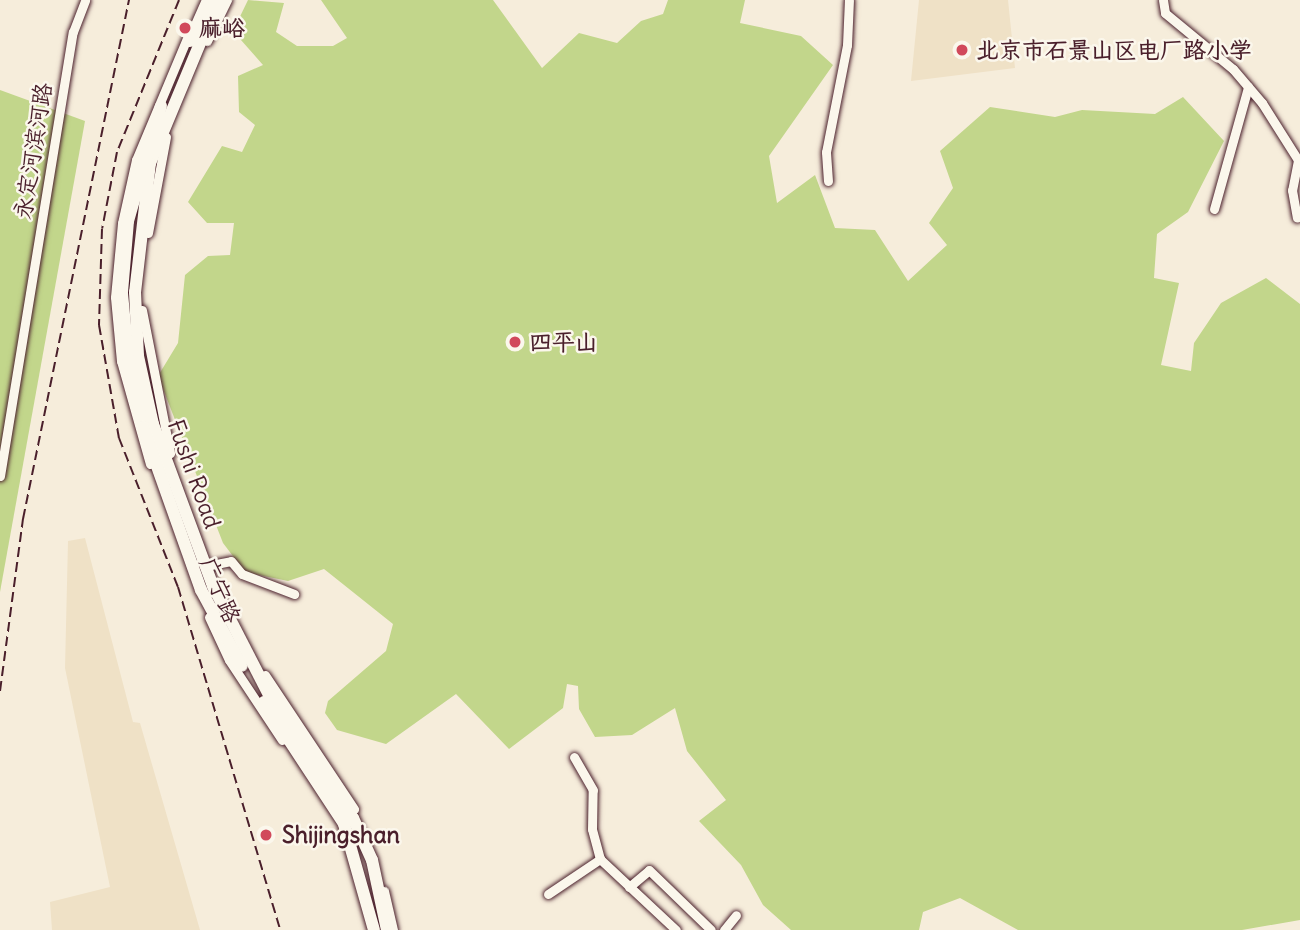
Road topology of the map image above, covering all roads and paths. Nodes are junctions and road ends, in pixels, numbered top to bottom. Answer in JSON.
{"nodes":[{"id":1,"x":85,"y":0,"type":"edge"},
{"id":2,"x":207,"y":0,"type":"edge"},
{"id":3,"x":218,"y":0,"type":"edge"},
{"id":4,"x":227,"y":0,"type":"edge"},
{"id":5,"x":849,"y":0,"type":"edge"},
{"id":6,"x":1163,"y":0,"type":"edge"},
{"id":7,"x":1248,"y":87,"type":"junction"},
{"id":8,"x":1298,"y":180,"type":"edge"},
{"id":9,"x":828,"y":181,"type":"dead end"},
{"id":10,"x":1214,"y":209,"type":"dead end"},
{"id":11,"x":1297,"y":218,"type":"dead end"},
{"id":12,"x":0,"y":476,"type":"edge"},
{"id":13,"x":211,"y":565,"type":"junction"},
{"id":14,"x":294,"y":594,"type":"dead end"},
{"id":15,"x":574,"y":757,"type":"dead end"},
{"id":16,"x":600,"y":859,"type":"junction"},
{"id":17,"x":629,"y":887,"type":"junction"},
{"id":18,"x":548,"y":894,"type":"dead end"},
{"id":19,"x":736,"y":915,"type":"dead end"},
{"id":20,"x":366,"y":930,"type":"edge"},
{"id":21,"x":374,"y":930,"type":"edge"},
{"id":22,"x":387,"y":930,"type":"edge"},
{"id":23,"x":393,"y":930,"type":"edge"},
{"id":24,"x":676,"y":930,"type":"edge"},
{"id":25,"x":711,"y":930,"type":"edge"},
{"id":26,"x":724,"y":930,"type":"edge"}],
"edges":[{"from":1,"to":12,"type":"street","name":"永定河滨河路"},
{"from":2,"to":20,"type":"street","name":"广宁路"},
{"from":2,"to":21,"type":"highway","name":"Fushi Road"},
{"from":3,"to":22,"type":"highway","name":"Fushi Road"},
{"from":4,"to":13,"type":"street","name":"广宁路"},
{"from":5,"to":9,"type":"street"},
{"from":6,"to":7,"type":"street"},
{"from":7,"to":8,"type":"street"},
{"from":7,"to":10,"type":"street"},
{"from":8,"to":11,"type":"street"},
{"from":13,"to":14,"type":"street"},
{"from":13,"to":23,"type":"street","name":"广宁路"},
{"from":15,"to":16,"type":"street"},
{"from":16,"to":17,"type":"street"},
{"from":16,"to":18,"type":"street"},
{"from":17,"to":24,"type":"street"},
{"from":17,"to":25,"type":"street"},
{"from":19,"to":26,"type":"street"}]}
